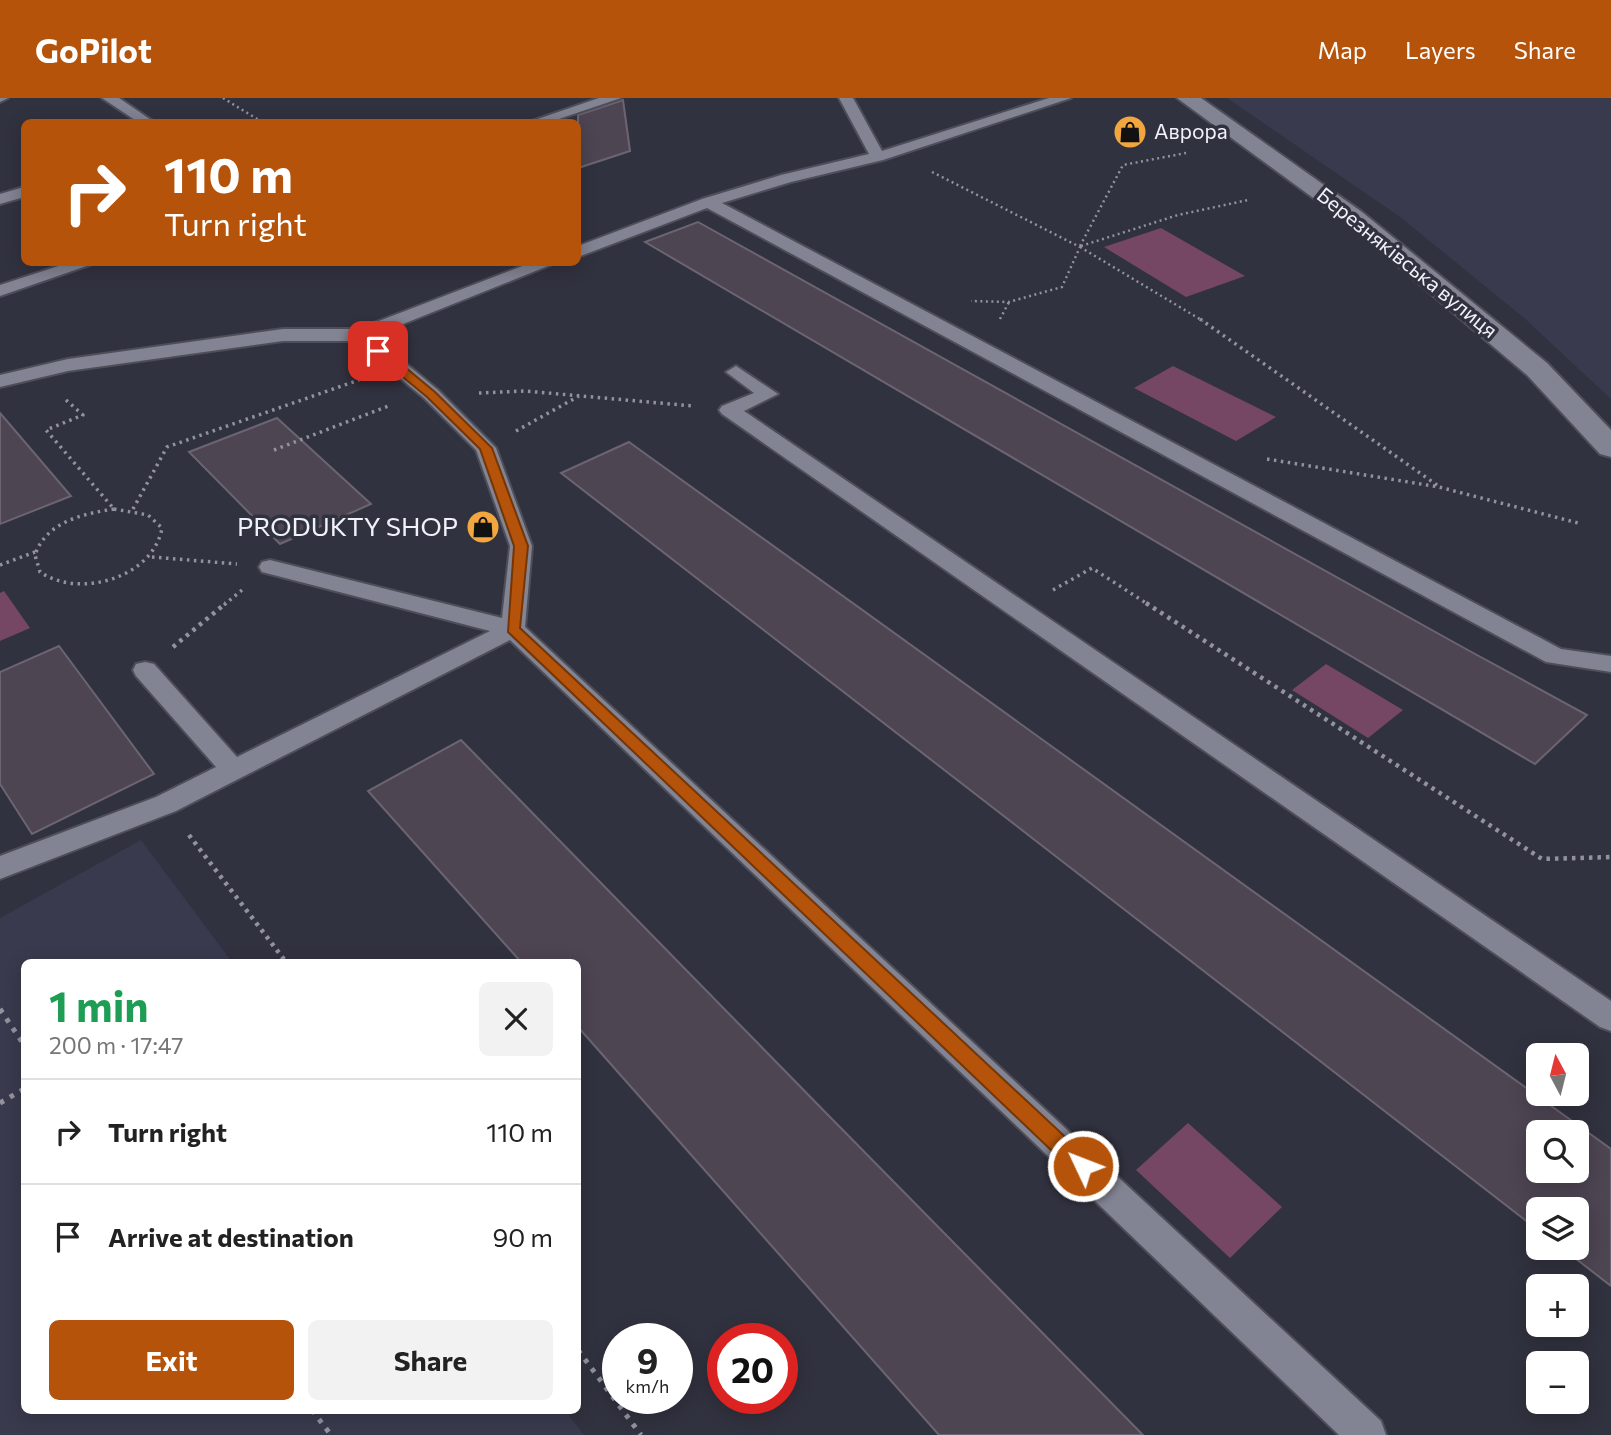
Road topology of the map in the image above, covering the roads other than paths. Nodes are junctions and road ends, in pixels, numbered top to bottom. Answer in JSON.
{"nodes":[{"id":1,"x":109,"y":98,"type":"edge"},
{"id":2,"x":614,"y":98,"type":"edge"},
{"id":3,"x":846,"y":98,"type":"edge"},
{"id":4,"x":1064,"y":98,"type":"edge"},
{"id":5,"x":1187,"y":98,"type":"edge"},
{"id":6,"x":555,"y":102,"type":"dead end"},
{"id":7,"x":572,"y":111,"type":"junction"},
{"id":8,"x":142,"y":119,"type":"edge"},
{"id":9,"x":546,"y":119,"type":"edge"},
{"id":10,"x":885,"y":155,"type":"junction"},
{"id":11,"x":21,"y":193,"type":"edge"},
{"id":12,"x":0,"y":199,"type":"edge"},
{"id":13,"x":708,"y":202,"type":"junction"},
{"id":14,"x":581,"y":251,"type":"edge"},
{"id":15,"x":78,"y":266,"type":"edge"},
{"id":16,"x":540,"y":266,"type":"edge"},
{"id":17,"x":0,"y":291,"type":"edge"},
{"id":18,"x":360,"y":335,"type":"junction"},
{"id":19,"x":736,"y":372,"type":"dead end"},
{"id":20,"x":0,"y":381,"type":"edge"},
{"id":21,"x":1611,"y":448,"type":"edge"},
{"id":22,"x":270,"y":567,"type":"road end"},
{"id":23,"x":513,"y":629,"type":"junction"},
{"id":24,"x":1611,"y":664,"type":"edge"},
{"id":25,"x":145,"y":670,"type":"road end"},
{"id":26,"x":233,"y":770,"type":"junction"},
{"id":27,"x":0,"y":868,"type":"edge"},
{"id":28,"x":1611,"y":1018,"type":"edge"},
{"id":29,"x":1367,"y":1435,"type":"edge"}],
"edges":[{"from":1,"to":8,"type":"lane"},
{"from":2,"to":7,"type":"lane"},
{"from":3,"to":10,"type":"lane"},
{"from":4,"to":10,"type":"lane"},
{"from":5,"to":21,"type":"street","name":"Березняківська вулиця"},
{"from":6,"to":7,"type":"lane"},
{"from":7,"to":9,"type":"lane"},
{"from":10,"to":13,"type":"lane"},
{"from":11,"to":12,"type":"lane"},
{"from":13,"to":14,"type":"lane"},
{"from":13,"to":24,"type":"lane"},
{"from":15,"to":17,"type":"lane"},
{"from":16,"to":18,"type":"lane"},
{"from":18,"to":20,"type":"lane"},
{"from":18,"to":23,"type":"lane"},
{"from":19,"to":28,"type":"lane"},
{"from":22,"to":23,"type":"lane"},
{"from":23,"to":26,"type":"lane"},
{"from":23,"to":29,"type":"lane"},
{"from":25,"to":26,"type":"lane"},
{"from":26,"to":27,"type":"lane"}]}
